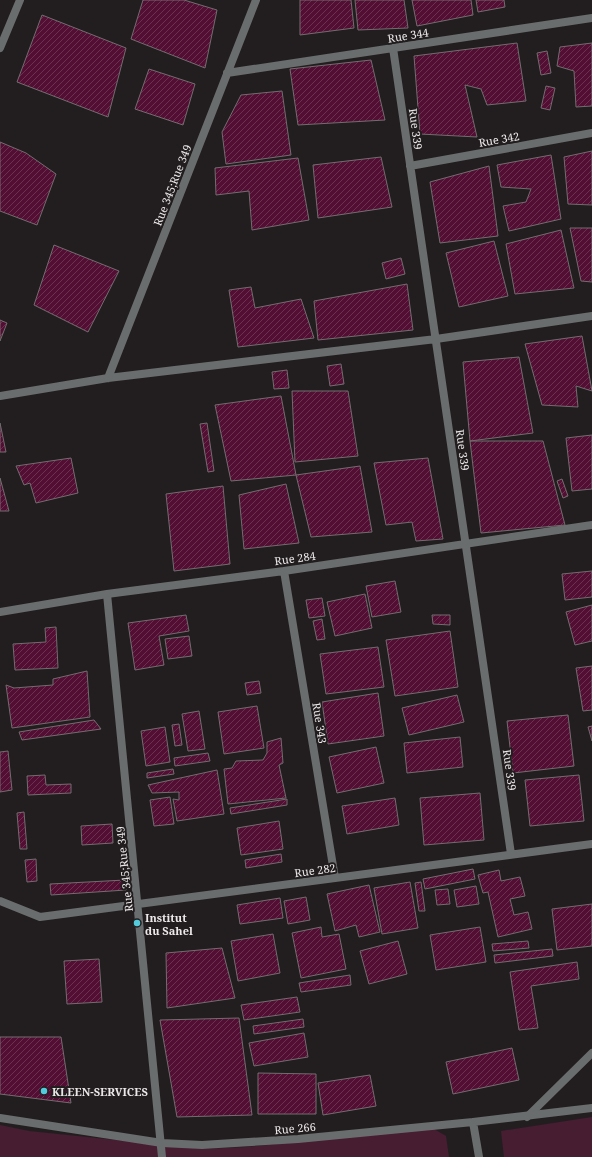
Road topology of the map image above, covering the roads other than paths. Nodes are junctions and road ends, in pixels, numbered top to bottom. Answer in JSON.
{"nodes":[{"id":1,"x":20,"y":0,"type":"edge"},
{"id":2,"x":256,"y":0,"type":"edge"},
{"id":3,"x":592,"y":18,"type":"edge"},
{"id":4,"x":0,"y":48,"type":"edge"},
{"id":5,"x":393,"y":48,"type":"junction"},
{"id":6,"x":227,"y":73,"type":"junction"},
{"id":7,"x":592,"y":133,"type":"edge"},
{"id":8,"x":410,"y":166,"type":"junction"},
{"id":9,"x":592,"y":316,"type":"edge"},
{"id":10,"x":436,"y":339,"type":"junction"},
{"id":11,"x":108,"y":378,"type":"junction"},
{"id":12,"x":0,"y":396,"type":"edge"},
{"id":13,"x":592,"y":525,"type":"edge"},
{"id":14,"x":466,"y":544,"type":"junction"},
{"id":15,"x":284,"y":571,"type":"junction"},
{"id":16,"x":107,"y":594,"type":"junction"},
{"id":17,"x":0,"y":612,"type":"edge"},
{"id":18,"x":592,"y":844,"type":"edge"},
{"id":19,"x":512,"y":854,"type":"junction"},
{"id":20,"x":335,"y":878,"type":"junction"},
{"id":21,"x":0,"y":901,"type":"edge"},
{"id":22,"x":138,"y":904,"type":"junction"},
{"id":23,"x":592,"y":1053,"type":"edge"},
{"id":24,"x":592,"y":1108,"type":"edge"},
{"id":25,"x":527,"y":1117,"type":"junction"},
{"id":26,"x":0,"y":1118,"type":"edge"},
{"id":27,"x":473,"y":1122,"type":"junction"},
{"id":28,"x":162,"y":1143,"type":"junction"},
{"id":29,"x":162,"y":1157,"type":"edge"},
{"id":30,"x":479,"y":1157,"type":"edge"}],
"edges":[{"from":1,"to":4,"type":"street"},
{"from":2,"to":6,"type":"street","name":"Rue 345;Rue 349"},
{"from":3,"to":5,"type":"street","name":"Rue 344"},
{"from":5,"to":6,"type":"street","name":"Rue 344"},
{"from":5,"to":8,"type":"street","name":"Rue 339"},
{"from":6,"to":11,"type":"street","name":"Rue 345;Rue 349"},
{"from":7,"to":8,"type":"street","name":"Rue 342"},
{"from":8,"to":10,"type":"street","name":"Rue 339"},
{"from":9,"to":10,"type":"street"},
{"from":10,"to":11,"type":"street"},
{"from":10,"to":14,"type":"street","name":"Rue 339"},
{"from":11,"to":12,"type":"street"},
{"from":13,"to":14,"type":"street","name":"Rue 284"},
{"from":14,"to":15,"type":"street","name":"Rue 284"},
{"from":14,"to":19,"type":"street","name":"Rue 339"},
{"from":15,"to":16,"type":"street","name":"Rue 284"},
{"from":15,"to":20,"type":"street","name":"Rue 343"},
{"from":16,"to":17,"type":"street","name":"Rue 284"},
{"from":16,"to":22,"type":"street","name":"Rue 345;Rue 349"},
{"from":18,"to":19,"type":"street","name":"Rue 282"},
{"from":19,"to":20,"type":"street","name":"Rue 282"},
{"from":20,"to":22,"type":"street","name":"Rue 282"},
{"from":21,"to":22,"type":"street","name":"Rue 282"},
{"from":22,"to":28,"type":"street","name":"Rue 345;Rue 349"},
{"from":23,"to":25,"type":"street"},
{"from":24,"to":25,"type":"street","name":"Rue 266"},
{"from":25,"to":27,"type":"street","name":"Rue 266"},
{"from":26,"to":28,"type":"street","name":"Rue 266"},
{"from":27,"to":28,"type":"street","name":"Rue 266"},
{"from":27,"to":30,"type":"street"},
{"from":28,"to":29,"type":"street","name":"Rue 345;Rue 349"}]}
